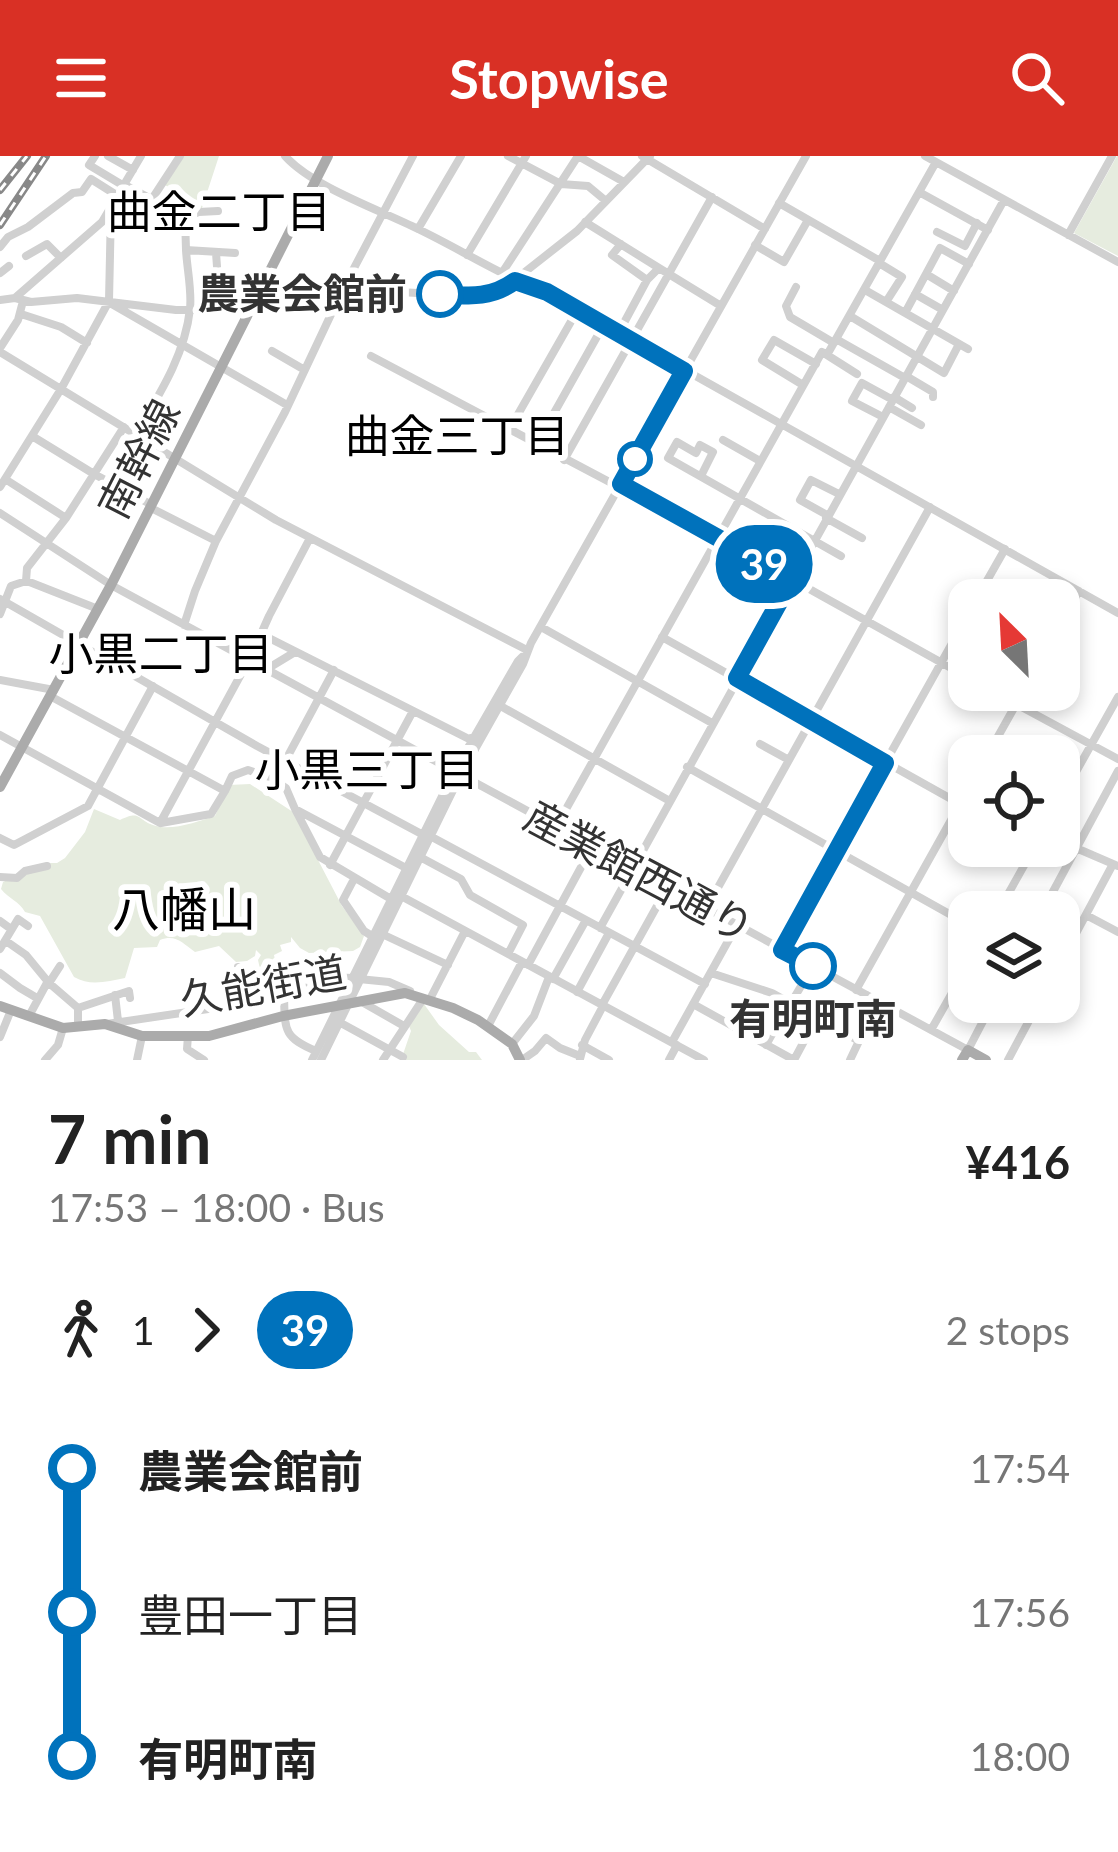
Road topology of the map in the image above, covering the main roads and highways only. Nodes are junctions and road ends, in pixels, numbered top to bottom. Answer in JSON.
{"nodes":[{"id":1,"x":328,"y":156,"type":"edge"},
{"id":2,"x":0,"y":787,"type":"edge"},
{"id":3,"x":6,"y":1008,"type":"edge"},
{"id":4,"x":965,"y":1055,"type":"edge"},
{"id":5,"x":521,"y":1060,"type":"edge"},
{"id":6,"x":986,"y":1060,"type":"edge"}],
"edges":[{"from":1,"to":2,"type":"main road","name":"南幹線"},
{"from":3,"to":5,"type":"main road","name":"久能街道"},
{"from":4,"to":6,"type":"main road"}]}
